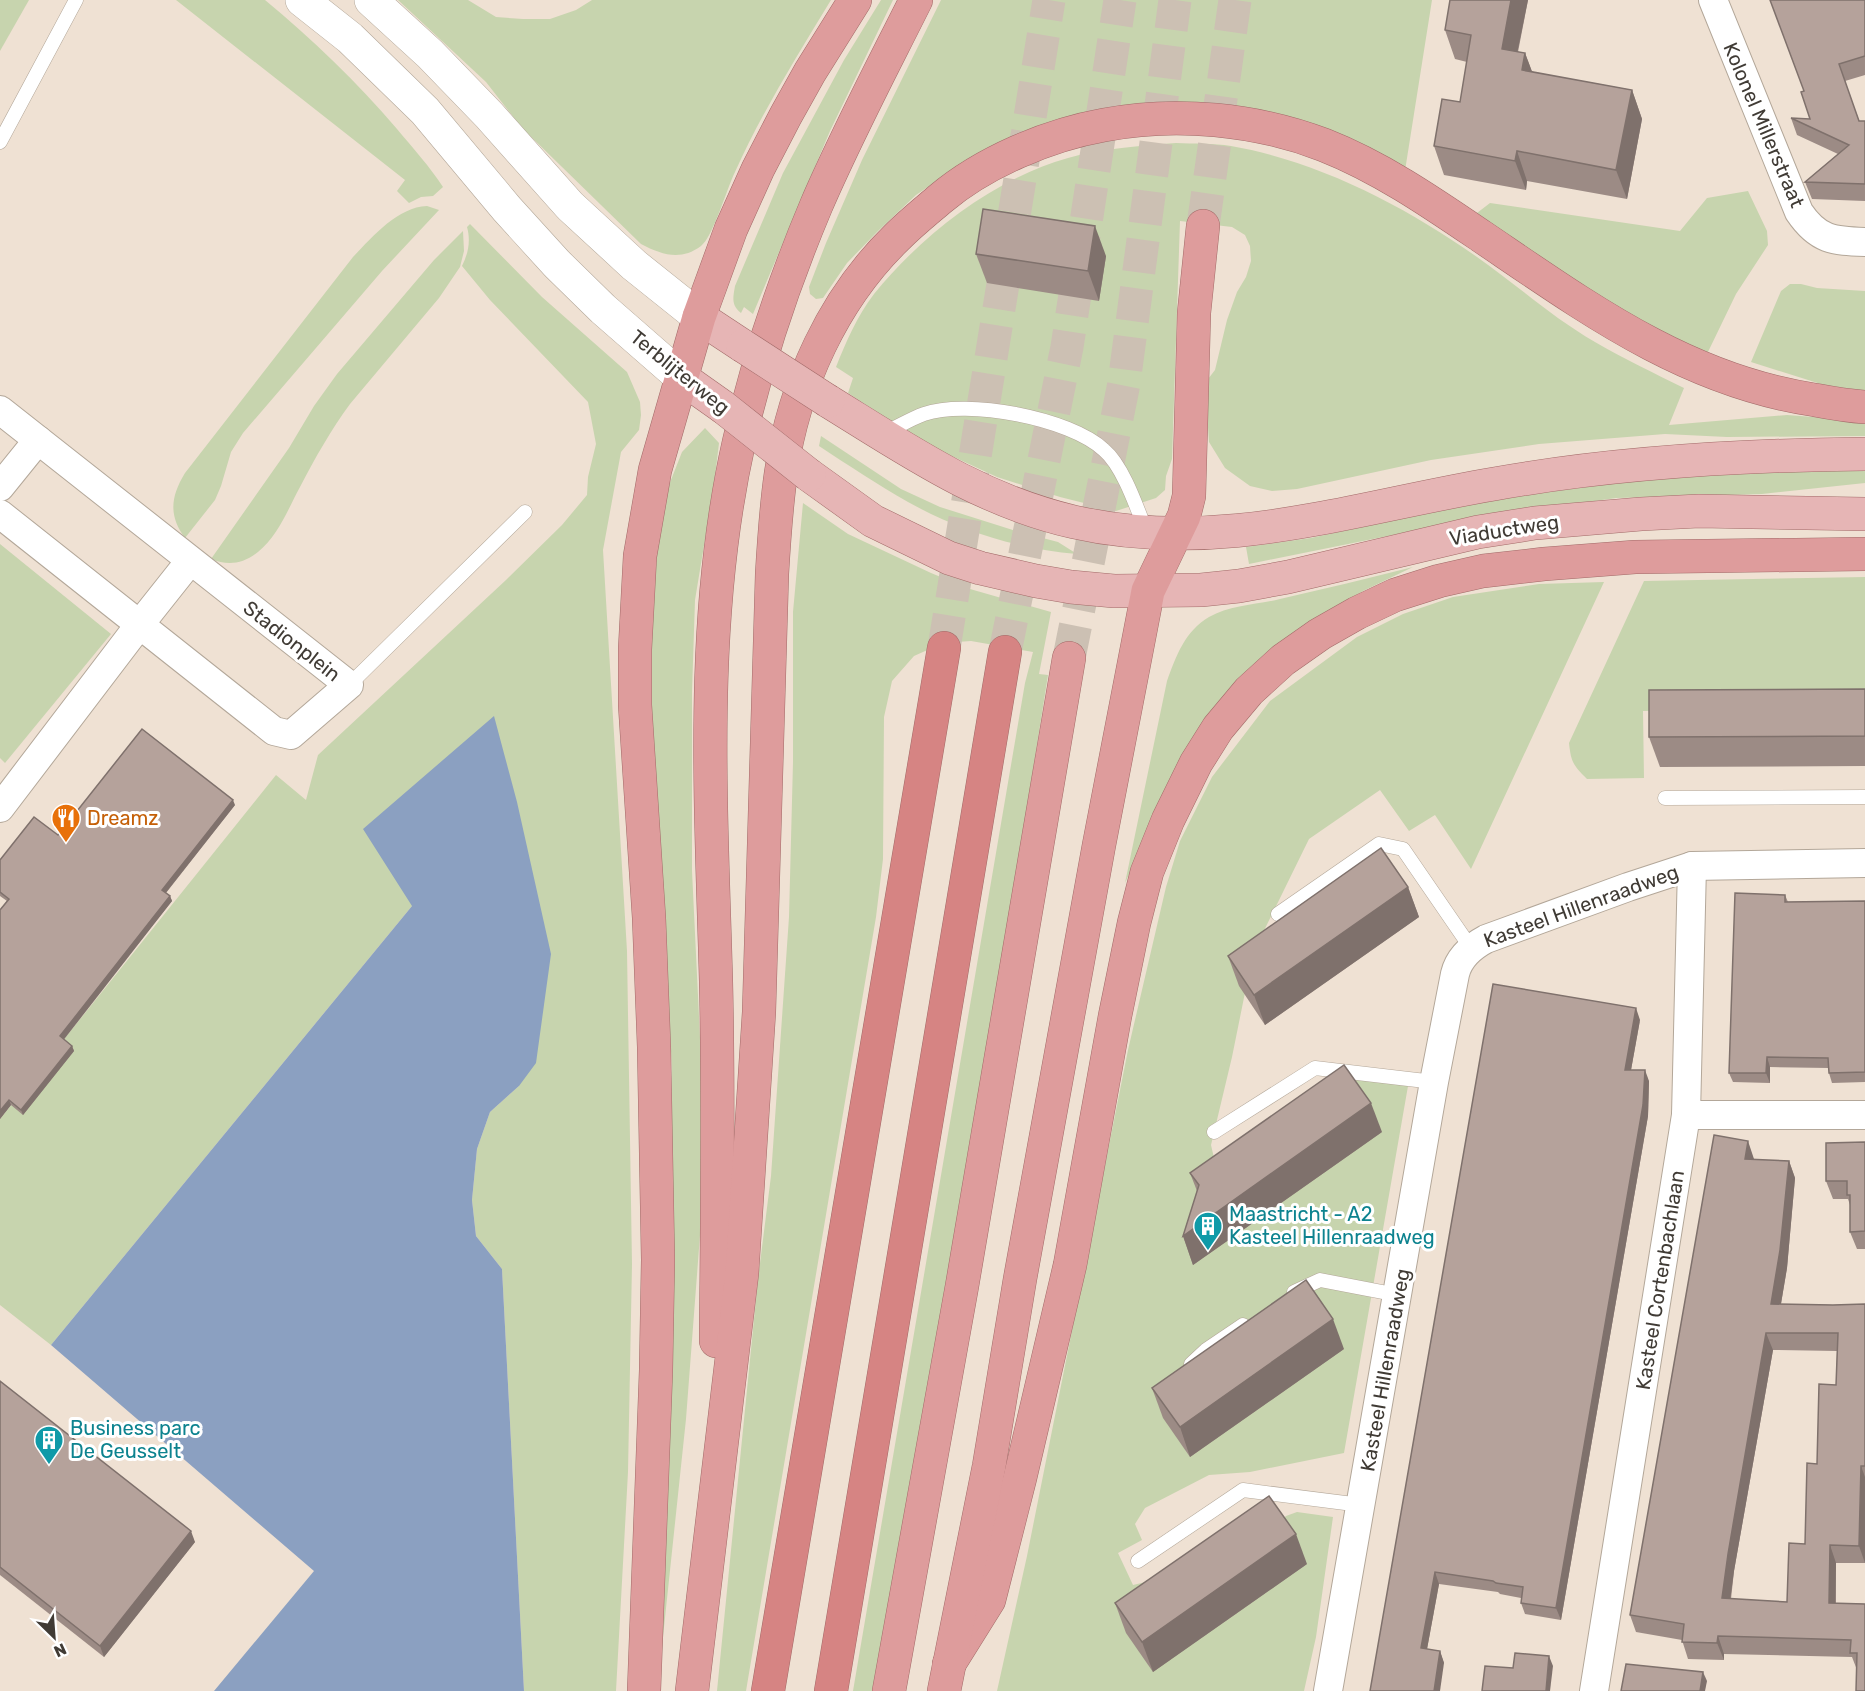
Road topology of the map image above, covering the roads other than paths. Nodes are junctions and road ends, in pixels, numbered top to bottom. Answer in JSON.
{"nodes":[{"id":1,"x":76,"y":0,"type":"edge"},
{"id":2,"x":302,"y":0,"type":"edge"},
{"id":3,"x":371,"y":0,"type":"edge"},
{"id":4,"x":855,"y":0,"type":"edge"},
{"id":5,"x":916,"y":0,"type":"edge"},
{"id":6,"x":1713,"y":0,"type":"edge"},
{"id":7,"x":0,"y":142,"type":"edge"},
{"id":8,"x":1203,"y":226,"type":"tunnel mouth"},
{"id":9,"x":1865,"y":242,"type":"edge"},
{"id":10,"x":699,"y":317,"type":"junction"},
{"id":11,"x":682,"y":378,"type":"junction"},
{"id":12,"x":1865,"y":407,"type":"edge"},
{"id":13,"x":0,"y":410,"type":"edge"},
{"id":14,"x":882,"y":435,"type":"junction"},
{"id":15,"x":38,"y":440,"type":"junction"},
{"id":16,"x":1865,"y":454,"type":"edge"},
{"id":17,"x":0,"y":487,"type":"edge"},
{"id":18,"x":525,"y":512,"type":"dead end"},
{"id":19,"x":0,"y":514,"type":"edge"},
{"id":20,"x":1865,"y":514,"type":"edge"},
{"id":21,"x":1161,"y":533,"type":"junction"},
{"id":22,"x":1865,"y":554,"type":"edge"},
{"id":23,"x":190,"y":561,"type":"junction"},
{"id":24,"x":1148,"y":591,"type":"junction"},
{"id":25,"x":140,"y":624,"type":"junction"},
{"id":26,"x":944,"y":648,"type":"tunnel mouth"},
{"id":27,"x":1005,"y":652,"type":"tunnel mouth"},
{"id":28,"x":1069,"y":658,"type":"tunnel mouth"},
{"id":29,"x":349,"y":685,"type":"junction"},
{"id":30,"x":1865,"y":797,"type":"edge"},
{"id":31,"x":1665,"y":798,"type":"dead end"},
{"id":32,"x":0,"y":808,"type":"edge"},
{"id":33,"x":1865,"y":863,"type":"edge"},
{"id":34,"x":1692,"y":866,"type":"junction"},
{"id":35,"x":1278,"y":914,"type":"dead end"},
{"id":36,"x":1471,"y":948,"type":"junction"},
{"id":37,"x":1434,"y":1082,"type":"junction"},
{"id":38,"x":1686,"y":1115,"type":"junction"},
{"id":39,"x":1865,"y":1115,"type":"edge"},
{"id":40,"x":1214,"y":1132,"type":"dead end"},
{"id":41,"x":1398,"y":1295,"type":"junction"},
{"id":42,"x":1281,"y":1298,"type":"edge"},
{"id":43,"x":1253,"y":1318,"type":"edge"},
{"id":44,"x":1184,"y":1371,"type":"edge"},
{"id":45,"x":715,"y":1495,"type":"junction"},
{"id":46,"x":1361,"y":1505,"type":"junction"},
{"id":47,"x":1138,"y":1561,"type":"dead end"},
{"id":48,"x":946,"y":1678,"type":"edge"},
{"id":49,"x":644,"y":1691,"type":"edge"},
{"id":50,"x":692,"y":1691,"type":"edge"},
{"id":51,"x":768,"y":1691,"type":"edge"},
{"id":52,"x":831,"y":1691,"type":"edge"},
{"id":53,"x":889,"y":1691,"type":"edge"},
{"id":54,"x":1328,"y":1691,"type":"edge"},
{"id":55,"x":1594,"y":1691,"type":"edge"}],
"edges":[{"from":1,"to":7,"type":"lane"},
{"from":2,"to":11,"type":"main road","name":"Terblijterweg"},
{"from":3,"to":10,"type":"main road"},
{"from":4,"to":10,"type":"highway"},
{"from":5,"to":45,"type":"highway"},
{"from":6,"to":9,"type":"street","name":"Kolonel Millerstraat"},
{"from":8,"to":21,"type":"highway"},
{"from":10,"to":11,"type":"highway"},
{"from":10,"to":14,"type":"main road","bridge":true},
{"from":11,"to":24,"type":"main road","name":"Terblijterweg","bridge":true},
{"from":11,"to":49,"type":"highway"},
{"from":12,"to":45,"type":"highway"},
{"from":13,"to":15,"type":"street","name":"Stadionplein"},
{"from":14,"to":21,"type":"main road"},
{"from":14,"to":21,"type":"lane"},
{"from":15,"to":17,"type":"street"},
{"from":15,"to":23,"type":"street","name":"Stadionplein"},
{"from":16,"to":21,"type":"main road"},
{"from":18,"to":29,"type":"lane"},
{"from":19,"to":25,"type":"street","name":"Stadionplein"},
{"from":20,"to":24,"type":"main road","name":"Viaductweg"},
{"from":21,"to":24,"type":"highway"},
{"from":22,"to":48,"type":"highway"},
{"from":23,"to":25,"type":"street"},
{"from":23,"to":29,"type":"street","name":"Stadionplein"},
{"from":24,"to":48,"type":"highway"},
{"from":25,"to":29,"type":"street","name":"Stadionplein"},
{"from":25,"to":32,"type":"street"},
{"from":26,"to":51,"type":"highway"},
{"from":27,"to":52,"type":"highway"},
{"from":28,"to":53,"type":"highway"},
{"from":30,"to":31,"type":"lane"},
{"from":33,"to":34,"type":"street","name":"Kasteel Hillenraadweg"},
{"from":34,"to":36,"type":"street","name":"Kasteel Hillenraadweg"},
{"from":34,"to":38,"type":"street","name":"Kasteel Cortenbachlaan"},
{"from":35,"to":36,"type":"lane","name":"Kasteel Hillenraadweg"},
{"from":36,"to":37,"type":"street","name":"Kasteel Hillenraadweg"},
{"from":37,"to":40,"type":"lane"},
{"from":37,"to":41,"type":"street","name":"Kasteel Hillenraadweg"},
{"from":38,"to":39,"type":"street"},
{"from":38,"to":55,"type":"street","name":"Kasteel Cortenbachlaan"},
{"from":41,"to":42,"type":"lane"},
{"from":41,"to":46,"type":"street","name":"Kasteel Hillenraadweg"},
{"from":43,"to":44,"type":"lane"},
{"from":45,"to":50,"type":"highway"},
{"from":46,"to":47,"type":"lane"},
{"from":46,"to":54,"type":"street","name":"Kasteel Hillenraadweg"}]}
